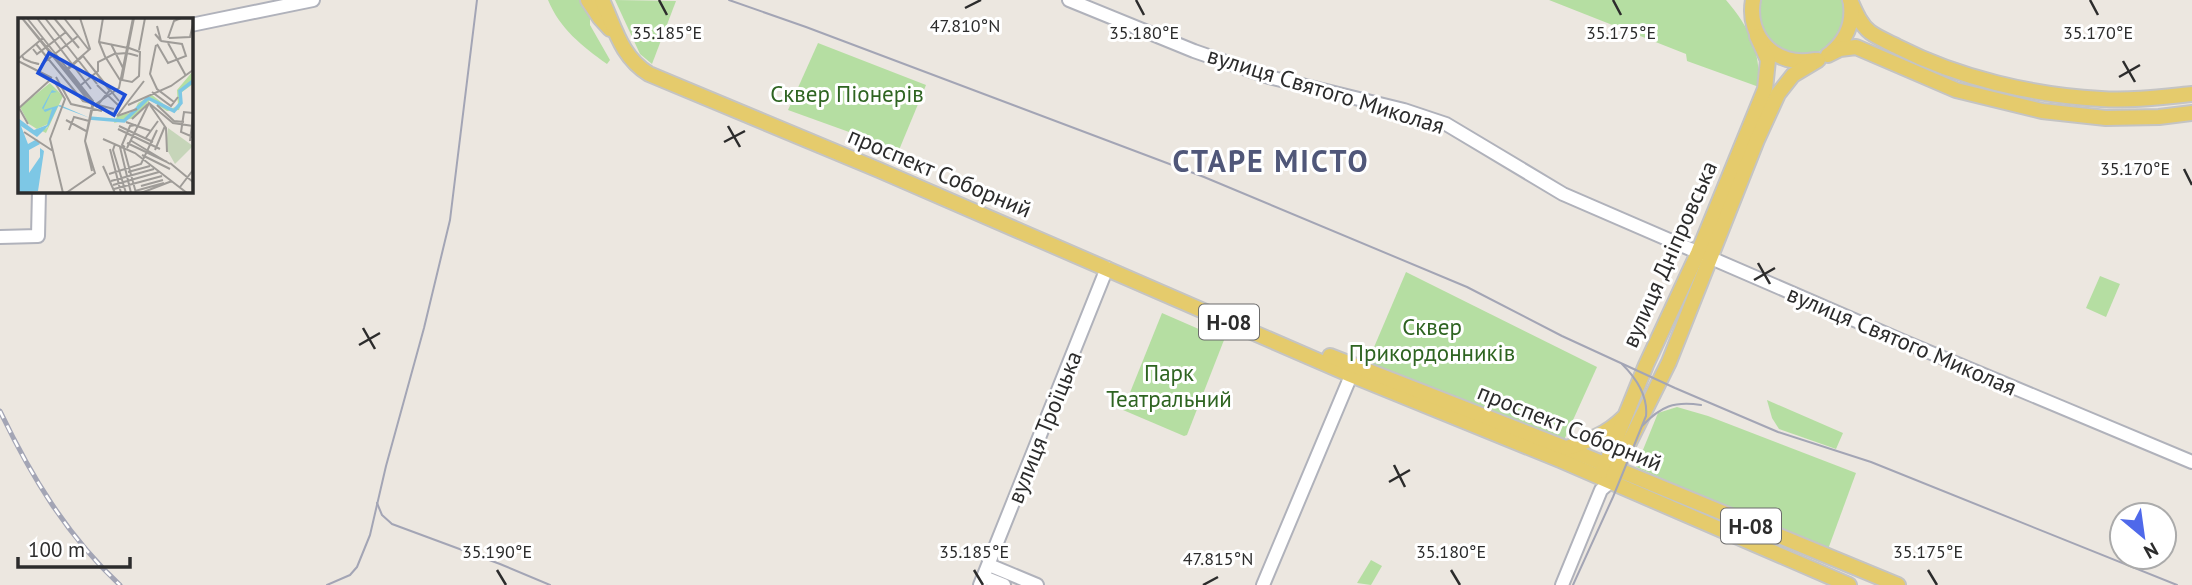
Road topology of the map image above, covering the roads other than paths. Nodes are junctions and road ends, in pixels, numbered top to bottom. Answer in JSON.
{"nodes":[{"id":1,"x":313,"y":0,"type":"edge"},
{"id":2,"x":588,"y":0,"type":"edge"},
{"id":3,"x":602,"y":0,"type":"edge"},
{"id":4,"x":1069,"y":0,"type":"edge"},
{"id":5,"x":1738,"y":0,"type":"edge"},
{"id":6,"x":1753,"y":0,"type":"edge"},
{"id":7,"x":1850,"y":0,"type":"edge"},
{"id":8,"x":192,"y":25,"type":"edge"},
{"id":9,"x":1755,"y":31,"type":"junction"},
{"id":10,"x":616,"y":35,"type":"junction"},
{"id":11,"x":1823,"y":57,"type":"junction"},
{"id":12,"x":1966,"y":73,"type":"junction"},
{"id":13,"x":1993,"y":81,"type":"junction"},
{"id":14,"x":1956,"y":90,"type":"junction"},
{"id":15,"x":2192,"y":94,"type":"edge"},
{"id":16,"x":1986,"y":99,"type":"junction"},
{"id":17,"x":2192,"y":113,"type":"edge"},
{"id":18,"x":39,"y":192,"type":"edge"},
{"id":19,"x":0,"y":237,"type":"edge"},
{"id":20,"x":1704,"y":256,"type":"junction"},
{"id":21,"x":1107,"y":268,"type":"junction"},
{"id":22,"x":1353,"y":370,"type":"junction"},
{"id":23,"x":1626,"y":415,"type":"junction"},
{"id":24,"x":1567,"y":448,"type":"junction"},
{"id":25,"x":2192,"y":462,"type":"edge"},
{"id":26,"x":1606,"y":477,"type":"junction"},
{"id":27,"x":984,"y":576,"type":"edge"},
{"id":28,"x":1004,"y":585,"type":"edge"},
{"id":29,"x":1037,"y":585,"type":"edge"},
{"id":30,"x":1263,"y":585,"type":"edge"},
{"id":31,"x":1562,"y":585,"type":"edge"},
{"id":32,"x":1849,"y":585,"type":"edge"},
{"id":33,"x":1898,"y":585,"type":"edge"}],
"edges":[{"from":1,"to":8,"type":"street"},
{"from":2,"to":10,"type":"main road","name":"проспект Соборний","number":"Н-08"},
{"from":3,"to":10,"type":"main road","name":"проспект Соборний","number":"Н-08"},
{"from":4,"to":20,"type":"street","name":"вулиця Святого Миколая"},
{"from":5,"to":9,"type":"main road"},
{"from":6,"to":9,"type":"main road"},
{"from":7,"to":11,"type":"main road"},
{"from":7,"to":12,"type":"main road"},
{"from":9,"to":11,"type":"main road"},
{"from":9,"to":20,"type":"main road","name":"вулиця Дніпровська"},
{"from":10,"to":21,"type":"main road","name":"проспект Соборний","number":"Н-08"},
{"from":11,"to":14,"type":"main road"},
{"from":11,"to":20,"type":"main road","name":"вулиця Дніпровська"},
{"from":12,"to":13,"type":"main road"},
{"from":12,"to":14,"type":"main road"},
{"from":13,"to":15,"type":"main road"},
{"from":13,"to":16,"type":"main road"},
{"from":14,"to":16,"type":"main road"},
{"from":16,"to":17,"type":"main road"},
{"from":18,"to":19,"type":"street"},
{"from":20,"to":23,"type":"main road","name":"вулиця Дніпровська"},
{"from":20,"to":25,"type":"street","name":"вулиця Святого Миколая"},
{"from":20,"to":26,"type":"main road","name":"вулиця Дніпровська"},
{"from":21,"to":22,"type":"main road","name":"проспект Соборний","number":"Н-08"},
{"from":21,"to":27,"type":"street","name":"вулиця Троїцька"},
{"from":22,"to":24,"type":"main road","name":"проспект Соборний","number":"Н-08"},
{"from":22,"to":26,"type":"main road","name":"проспект Соборний","number":"Н-08"},
{"from":22,"to":30,"type":"street"},
{"from":23,"to":24,"type":"main road"},
{"from":23,"to":26,"type":"main road","name":"вулиця Дніпровська"},
{"from":24,"to":26,"type":"main road","name":"проспект Соборний","number":"Н-08"},
{"from":26,"to":31,"type":"street","name":"вулиця Дніпровська"},
{"from":26,"to":32,"type":"main road","name":"проспект Соборний","number":"Н-08"},
{"from":26,"to":33,"type":"main road","name":"проспект Соборний","number":"Н-08"},
{"from":27,"to":28,"type":"street"},
{"from":27,"to":29,"type":"street"}]}
